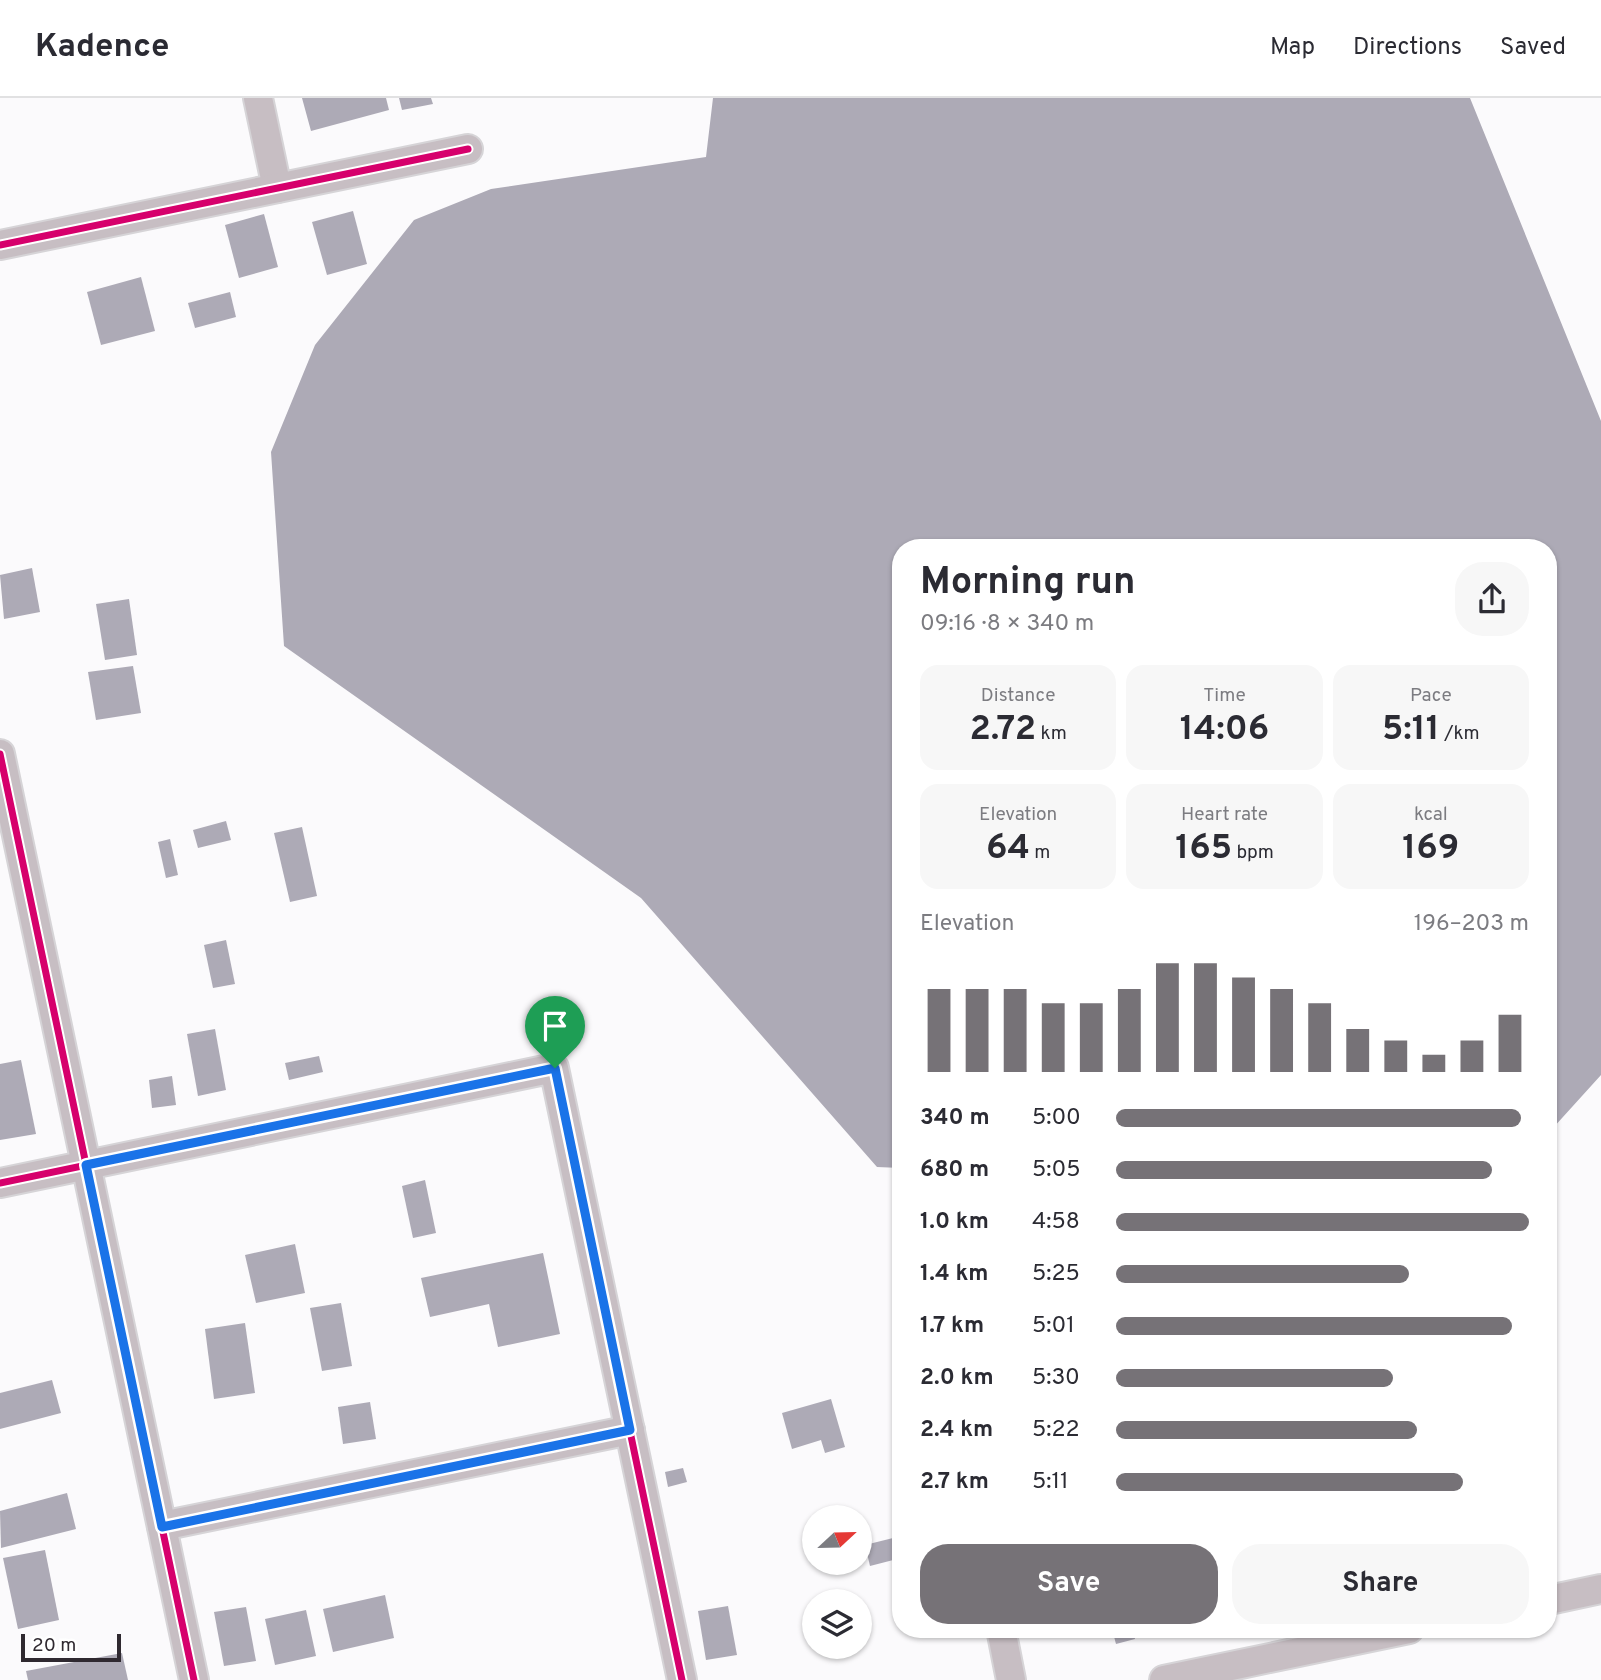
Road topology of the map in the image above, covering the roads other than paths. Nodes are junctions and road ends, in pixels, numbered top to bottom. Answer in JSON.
{"nodes":[{"id":1,"x":258,"y":98,"type":"edge"},
{"id":2,"x":468,"y":149,"type":"dead end"},
{"id":3,"x":277,"y":188,"type":"junction"},
{"id":4,"x":0,"y":245,"type":"edge"},
{"id":5,"x":0,"y":754,"type":"edge"},
{"id":6,"x":86,"y":1165,"type":"junction"},
{"id":7,"x":0,"y":1183,"type":"edge"},
{"id":8,"x":630,"y":1430,"type":"junction"},
{"id":9,"x":162,"y":1527,"type":"junction"},
{"id":10,"x":1601,"y":1590,"type":"edge"},
{"id":11,"x":1557,"y":1598,"type":"edge"},
{"id":12,"x":1003,"y":1638,"type":"edge"},
{"id":13,"x":1366,"y":1638,"type":"edge"},
{"id":14,"x":194,"y":1680,"type":"edge"},
{"id":15,"x":682,"y":1680,"type":"edge"},
{"id":16,"x":1011,"y":1680,"type":"edge"},
{"id":17,"x":1164,"y":1680,"type":"edge"}],
"edges":[{"from":1,"to":3,"type":"street"},
{"from":2,"to":3,"type":"street"},
{"from":3,"to":4,"type":"street"},
{"from":5,"to":6,"type":"street"},
{"from":6,"to":7,"type":"street"},
{"from":6,"to":8,"type":"street"},
{"from":6,"to":9,"type":"street"},
{"from":8,"to":9,"type":"street"},
{"from":8,"to":15,"type":"street"},
{"from":9,"to":14,"type":"street"},
{"from":10,"to":11,"type":"street"},
{"from":12,"to":16,"type":"street"},
{"from":13,"to":17,"type":"street"}]}
